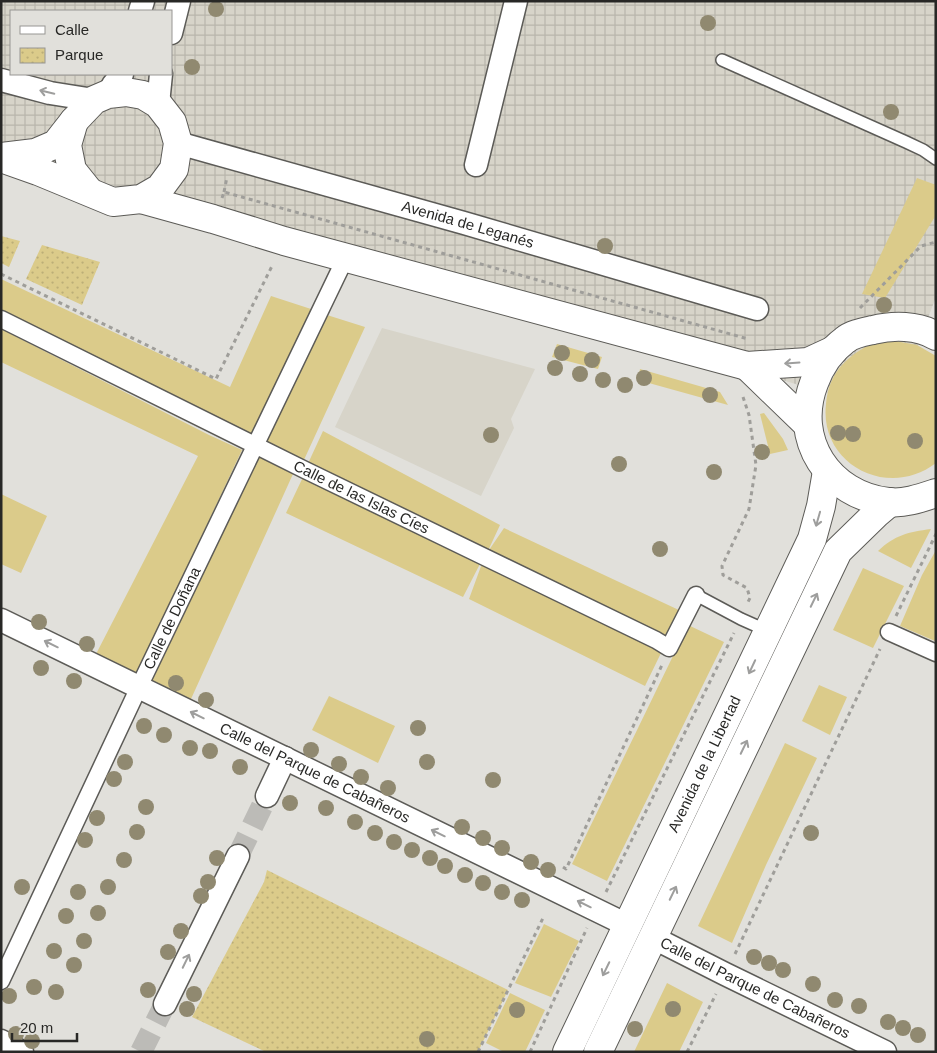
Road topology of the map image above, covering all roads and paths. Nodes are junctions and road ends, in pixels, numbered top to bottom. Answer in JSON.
{"nodes":[{"id":1,"x":179,"y":1,"type":"edge"},
{"id":2,"x":516,"y":1,"type":"edge"},
{"id":3,"x":172,"y":29,"type":"edge"},
{"id":4,"x":722,"y":60,"type":"dead end"},
{"id":5,"x":161,"y":75,"type":"edge"},
{"id":6,"x":1,"y":80,"type":"edge"},
{"id":7,"x":108,"y":89,"type":"edge"},
{"id":8,"x":158,"y":104,"type":"junction"},
{"id":9,"x":74,"y":121,"type":"junction"},
{"id":10,"x":178,"y":143,"type":"junction"},
{"id":11,"x":1,"y":158,"type":"edge"},
{"id":12,"x":936,"y":160,"type":"edge"},
{"id":13,"x":476,"y":165,"type":"dead end"},
{"id":14,"x":174,"y":169,"type":"junction"},
{"id":15,"x":88,"y":190,"type":"junction"},
{"id":16,"x":140,"y":199,"type":"junction"},
{"id":17,"x":213,"y":219,"type":"junction"},
{"id":18,"x":284,"y":241,"type":"junction"},
{"id":19,"x":936,"y":242,"type":"edge"},
{"id":20,"x":346,"y":257,"type":"junction"},
{"id":21,"x":1,"y":274,"type":"edge"},
{"id":22,"x":757,"y":308,"type":"dead end"},
{"id":23,"x":858,"y":310,"type":"dead end"},
{"id":24,"x":936,"y":315,"type":"edge"},
{"id":25,"x":1,"y":319,"type":"edge"},
{"id":26,"x":924,"y":332,"type":"edge"},
{"id":27,"x":834,"y":350,"type":"junction"},
{"id":28,"x":751,"y":354,"type":"junction"},
{"id":29,"x":807,"y":424,"type":"junction"},
{"id":30,"x":254,"y":445,"type":"junction"},
{"id":31,"x":827,"y":471,"type":"junction"},
{"id":32,"x":936,"y":493,"type":"edge"},
{"id":33,"x":890,"y":502,"type":"junction"},
{"id":34,"x":936,"y":534,"type":"edge"},
{"id":35,"x":696,"y":594,"type":"joint"},
{"id":36,"x":741,"y":619,"type":"junction"},
{"id":37,"x":1,"y":620,"type":"edge"},
{"id":38,"x":768,"y":631,"type":"junction"},
{"id":39,"x":889,"y":632,"type":"junction"},
{"id":40,"x":669,"y":648,"type":"junction"},
{"id":41,"x":936,"y":654,"type":"edge"},
{"id":42,"x":139,"y":687,"type":"junction"},
{"id":43,"x":286,"y":758,"type":"junction"},
{"id":44,"x":267,"y":796,"type":"tunnel mouth"},
{"id":45,"x":238,"y":856,"type":"tunnel mouth"},
{"id":46,"x":557,"y":864,"type":"dead end"},
{"id":47,"x":596,"y":910,"type":"junction"},
{"id":48,"x":544,"y":916,"type":"dead end"},
{"id":49,"x":628,"y":925,"type":"junction"},
{"id":50,"x":652,"y":937,"type":"junction"},
{"id":51,"x":725,"y":974,"type":"junction"},
{"id":52,"x":1,"y":981,"type":"edge"},
{"id":53,"x":165,"y":1004,"type":"tunnel mouth"},
{"id":54,"x":1,"y":1042,"type":"edge"},
{"id":55,"x":22,"y":1052,"type":"edge"},
{"id":56,"x":478,"y":1052,"type":"edge"},
{"id":57,"x":530,"y":1052,"type":"edge"},
{"id":58,"x":567,"y":1052,"type":"edge"},
{"id":59,"x":598,"y":1052,"type":"edge"},
{"id":60,"x":687,"y":1052,"type":"edge"},
{"id":61,"x":885,"y":1052,"type":"edge"}],
"edges":[{"from":1,"to":3,"type":"street"},
{"from":2,"to":13,"type":"street"},
{"from":4,"to":12,"type":"lane"},
{"from":5,"to":8,"type":"street"},
{"from":7,"to":6,"type":"street","one_way":true},
{"from":7,"to":8,"type":"street"},
{"from":7,"to":9,"type":"street"},
{"from":8,"to":10,"type":"street"},
{"from":9,"to":11,"type":"street"},
{"from":9,"to":15,"type":"street"},
{"from":10,"to":14,"type":"street"},
{"from":10,"to":22,"type":"street","name":"Avenida de Leganés"},
{"from":11,"to":15,"type":"street"},
{"from":14,"to":16,"type":"street"},
{"from":14,"to":17,"type":"street"},
{"from":15,"to":16,"type":"street"},
{"from":16,"to":17,"type":"street"},
{"from":17,"to":18,"type":"street"},
{"from":17,"to":28,"type":"path"},
{"from":18,"to":20,"type":"street"},
{"from":18,"to":21,"type":"path"},
{"from":19,"to":23,"type":"path"},
{"from":20,"to":28,"type":"street"},
{"from":20,"to":30,"type":"street","name":"Calle de Doñana"},
{"from":24,"to":26,"type":"street"},
{"from":25,"to":30,"type":"street","name":"Calle de las Islas Cíes"},
{"from":26,"to":27,"type":"street"},
{"from":27,"to":28,"type":"street","one_way":true},
{"from":27,"to":29,"type":"street"},
{"from":28,"to":29,"type":"street"},
{"from":28,"to":36,"type":"path"},
{"from":29,"to":31,"type":"street"},
{"from":30,"to":40,"type":"street","name":"Calle de las Islas Cíes"},
{"from":30,"to":42,"type":"street","name":"Calle de Doñana"},
{"from":31,"to":33,"type":"street"},
{"from":31,"to":38,"type":"street","name":"Avenida de la Libertad","one_way":true},
{"from":32,"to":33,"type":"street"},
{"from":50,"to":33,"type":"street","name":"Avenida de la Libertad","one_way":true},
{"from":34,"to":39,"type":"path"},
{"from":35,"to":36,"type":"lane"},
{"from":35,"to":40,"type":"street"},
{"from":36,"to":38,"type":"lane"},
{"from":36,"to":47,"type":"path"},
{"from":42,"to":37,"type":"street","name":"Calle del Parque de Cabañeros","one_way":true},
{"from":38,"to":49,"type":"street","name":"Avenida de la Libertad","one_way":true},
{"from":39,"to":41,"type":"street"},
{"from":39,"to":51,"type":"path"},
{"from":40,"to":46,"type":"path"},
{"from":43,"to":42,"type":"street","name":"Calle del Parque de Cabañeros","one_way":true},
{"from":42,"to":52,"type":"street","name":"Calle de Doñana"},
{"from":43,"to":44,"type":"street"},
{"from":47,"to":43,"type":"street","name":"Calle del Parque de Cabañeros","one_way":true},
{"from":53,"to":45,"type":"street","one_way":true},
{"from":47,"to":49,"type":"street","name":"Calle del Parque de Cabañeros"},
{"from":47,"to":57,"type":"path"},
{"from":48,"to":56,"type":"path"},
{"from":49,"to":58,"type":"street","name":"Avenida de la Libertad","one_way":true},
{"from":50,"to":51,"type":"street","name":"Calle del Parque de Cabañeros"},
{"from":50,"to":59,"type":"street","name":"Avenida de la Libertad"},
{"from":51,"to":60,"type":"path"},
{"from":51,"to":61,"type":"street","name":"Calle del Parque de Cabañeros"},
{"from":54,"to":55,"type":"street"}]}
